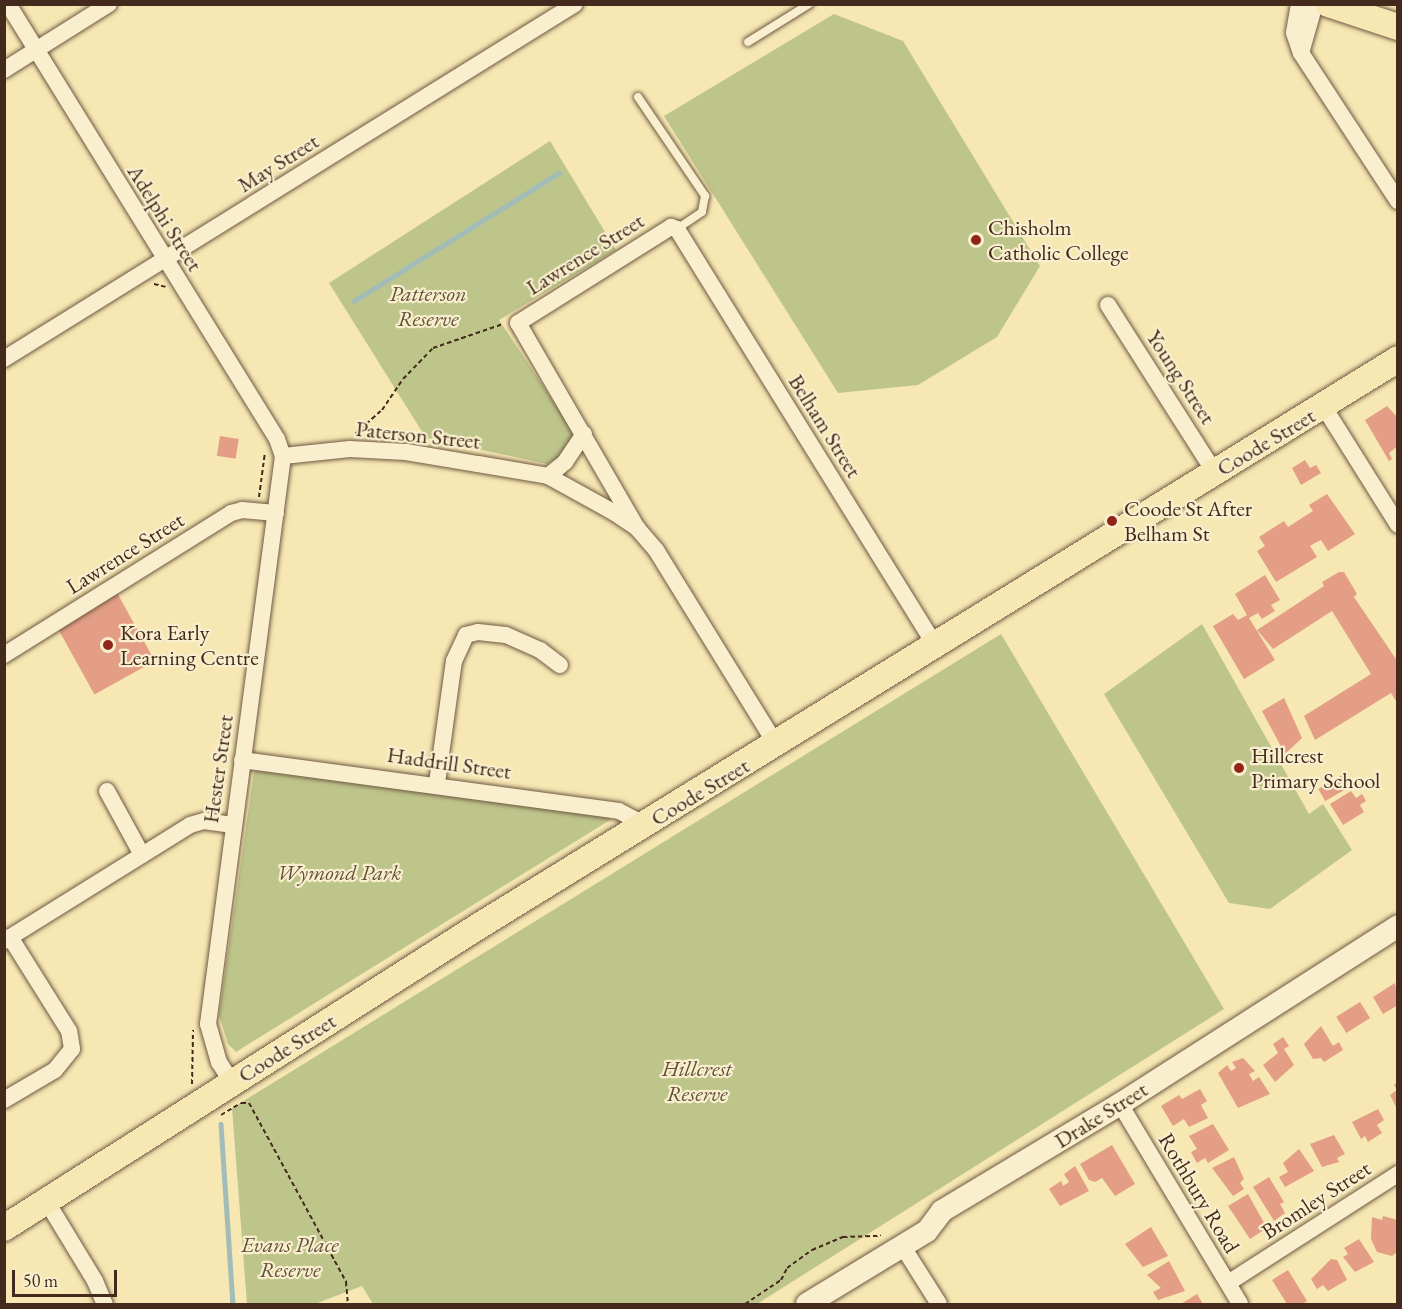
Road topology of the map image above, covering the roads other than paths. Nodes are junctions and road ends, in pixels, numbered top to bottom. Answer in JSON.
{"nodes":[{"id":1,"x":8,"y":4,"type":"edge"},
{"id":2,"x":109,"y":4,"type":"edge"},
{"id":3,"x":809,"y":4,"type":"edge"},
{"id":4,"x":1299,"y":4,"type":"edge"},
{"id":5,"x":1315,"y":4,"type":"edge"},
{"id":6,"x":1328,"y":4,"type":"edge"},
{"id":7,"x":575,"y":5,"type":"edge"},
{"id":8,"x":1398,"y":27,"type":"edge"},
{"id":9,"x":748,"y":42,"type":"dead end"},
{"id":10,"x":36,"y":51,"type":"junction"},
{"id":11,"x":1301,"y":54,"type":"junction"},
{"id":12,"x":4,"y":70,"type":"edge"},
{"id":13,"x":638,"y":97,"type":"dead end"},
{"id":14,"x":1398,"y":201,"type":"edge"},
{"id":15,"x":677,"y":229,"type":"junction"},
{"id":16,"x":165,"y":261,"type":"junction"},
{"id":17,"x":1108,"y":305,"type":"dead end"},
{"id":18,"x":518,"y":323,"type":"joint"},
{"id":19,"x":4,"y":359,"type":"edge"},
{"id":20,"x":1398,"y":359,"type":"edge"},
{"id":21,"x":1324,"y":407,"type":"junction"},
{"id":22,"x":584,"y":434,"type":"junction"},
{"id":23,"x":283,"y":456,"type":"junction"},
{"id":24,"x":1215,"y":473,"type":"junction"},
{"id":25,"x":548,"y":476,"type":"junction"},
{"id":26,"x":276,"y":513,"type":"junction"},
{"id":27,"x":1398,"y":525,"type":"edge"},
{"id":28,"x":637,"y":528,"type":"junction"},
{"id":29,"x":936,"y":647,"type":"junction"},
{"id":30,"x":4,"y":655,"type":"edge"},
{"id":31,"x":560,"y":665,"type":"dead end"},
{"id":32,"x":777,"y":746,"type":"junction"},
{"id":33,"x":242,"y":760,"type":"junction"},
{"id":34,"x":437,"y":783,"type":"junction"},
{"id":35,"x":107,"y":791,"type":"dead end"},
{"id":36,"x":233,"y":825,"type":"junction"},
{"id":37,"x":645,"y":825,"type":"junction"},
{"id":38,"x":142,"y":855,"type":"junction"},
{"id":39,"x":1398,"y":926,"type":"edge"},
{"id":40,"x":8,"y":939,"type":"edge"},
{"id":41,"x":232,"y":1083,"type":"junction"},
{"id":42,"x":4,"y":1100,"type":"edge"},
{"id":43,"x":1120,"y":1104,"type":"junction"},
{"id":44,"x":1398,"y":1174,"type":"edge"},
{"id":45,"x":47,"y":1202,"type":"junction"},
{"id":46,"x":4,"y":1228,"type":"edge"},
{"id":47,"x":903,"y":1247,"type":"junction"},
{"id":48,"x":1228,"y":1283,"type":"junction"},
{"id":49,"x":105,"y":1305,"type":"edge"},
{"id":50,"x":807,"y":1305,"type":"edge"},
{"id":51,"x":939,"y":1305,"type":"edge"},
{"id":52,"x":1240,"y":1305,"type":"edge"}],
"edges":[{"from":1,"to":10,"type":"street","name":"Adelphi Street"},
{"from":2,"to":10,"type":"street"},
{"from":3,"to":9,"type":"lane"},
{"from":4,"to":11,"type":"street"},
{"from":5,"to":11,"type":"street"},
{"from":6,"to":8,"type":"main road"},
{"from":7,"to":16,"type":"street","name":"May Street"},
{"from":10,"to":12,"type":"street"},
{"from":10,"to":16,"type":"street","name":"Adelphi Street"},
{"from":11,"to":14,"type":"street"},
{"from":13,"to":15,"type":"lane"},
{"from":15,"to":18,"type":"street","name":"Lawrence Street"},
{"from":15,"to":29,"type":"street","name":"Belham Street"},
{"from":16,"to":19,"type":"street","name":"May Street"},
{"from":16,"to":23,"type":"street","name":"Adelphi Street"},
{"from":17,"to":24,"type":"street","name":"Young Street"},
{"from":18,"to":22,"type":"street","name":"Paterson Street"},
{"from":20,"to":21,"type":"main road","name":"Coode Street"},
{"from":21,"to":24,"type":"main road","name":"Coode Street"},
{"from":21,"to":27,"type":"street"},
{"from":22,"to":25,"type":"street"},
{"from":22,"to":28,"type":"street","name":"Paterson Street"},
{"from":23,"to":25,"type":"street","name":"Paterson Street"},
{"from":23,"to":26,"type":"street","name":"Hester Street"},
{"from":24,"to":29,"type":"main road","name":"Coode Street"},
{"from":25,"to":28,"type":"street","name":"Paterson Street"},
{"from":26,"to":30,"type":"street","name":"Lawrence Street"},
{"from":26,"to":33,"type":"street","name":"Hester Street"},
{"from":28,"to":32,"type":"street","name":"Paterson Street"},
{"from":29,"to":32,"type":"main road","name":"Coode Street"},
{"from":31,"to":34,"type":"street"},
{"from":32,"to":37,"type":"main road","name":"Coode Street"},
{"from":33,"to":34,"type":"street","name":"Haddrill Street"},
{"from":33,"to":36,"type":"street","name":"Hester Street"},
{"from":34,"to":37,"type":"street","name":"Haddrill Street"},
{"from":35,"to":38,"type":"street"},
{"from":36,"to":38,"type":"street"},
{"from":36,"to":41,"type":"street","name":"Hester Street"},
{"from":37,"to":41,"type":"main road","name":"Coode Street"},
{"from":38,"to":40,"type":"street"},
{"from":39,"to":43,"type":"street","name":"Drake Street"},
{"from":40,"to":42,"type":"street"},
{"from":41,"to":45,"type":"main road","name":"Coode Street"},
{"from":43,"to":47,"type":"street","name":"Drake Street"},
{"from":43,"to":48,"type":"street","name":"Rothbury Road"},
{"from":44,"to":48,"type":"street","name":"Bromley Street"},
{"from":45,"to":46,"type":"main road","name":"Coode Street"},
{"from":45,"to":49,"type":"street"},
{"from":47,"to":50,"type":"street","name":"Drake Street"},
{"from":47,"to":51,"type":"street"},
{"from":48,"to":52,"type":"street","name":"Rothbury Road"}]}
